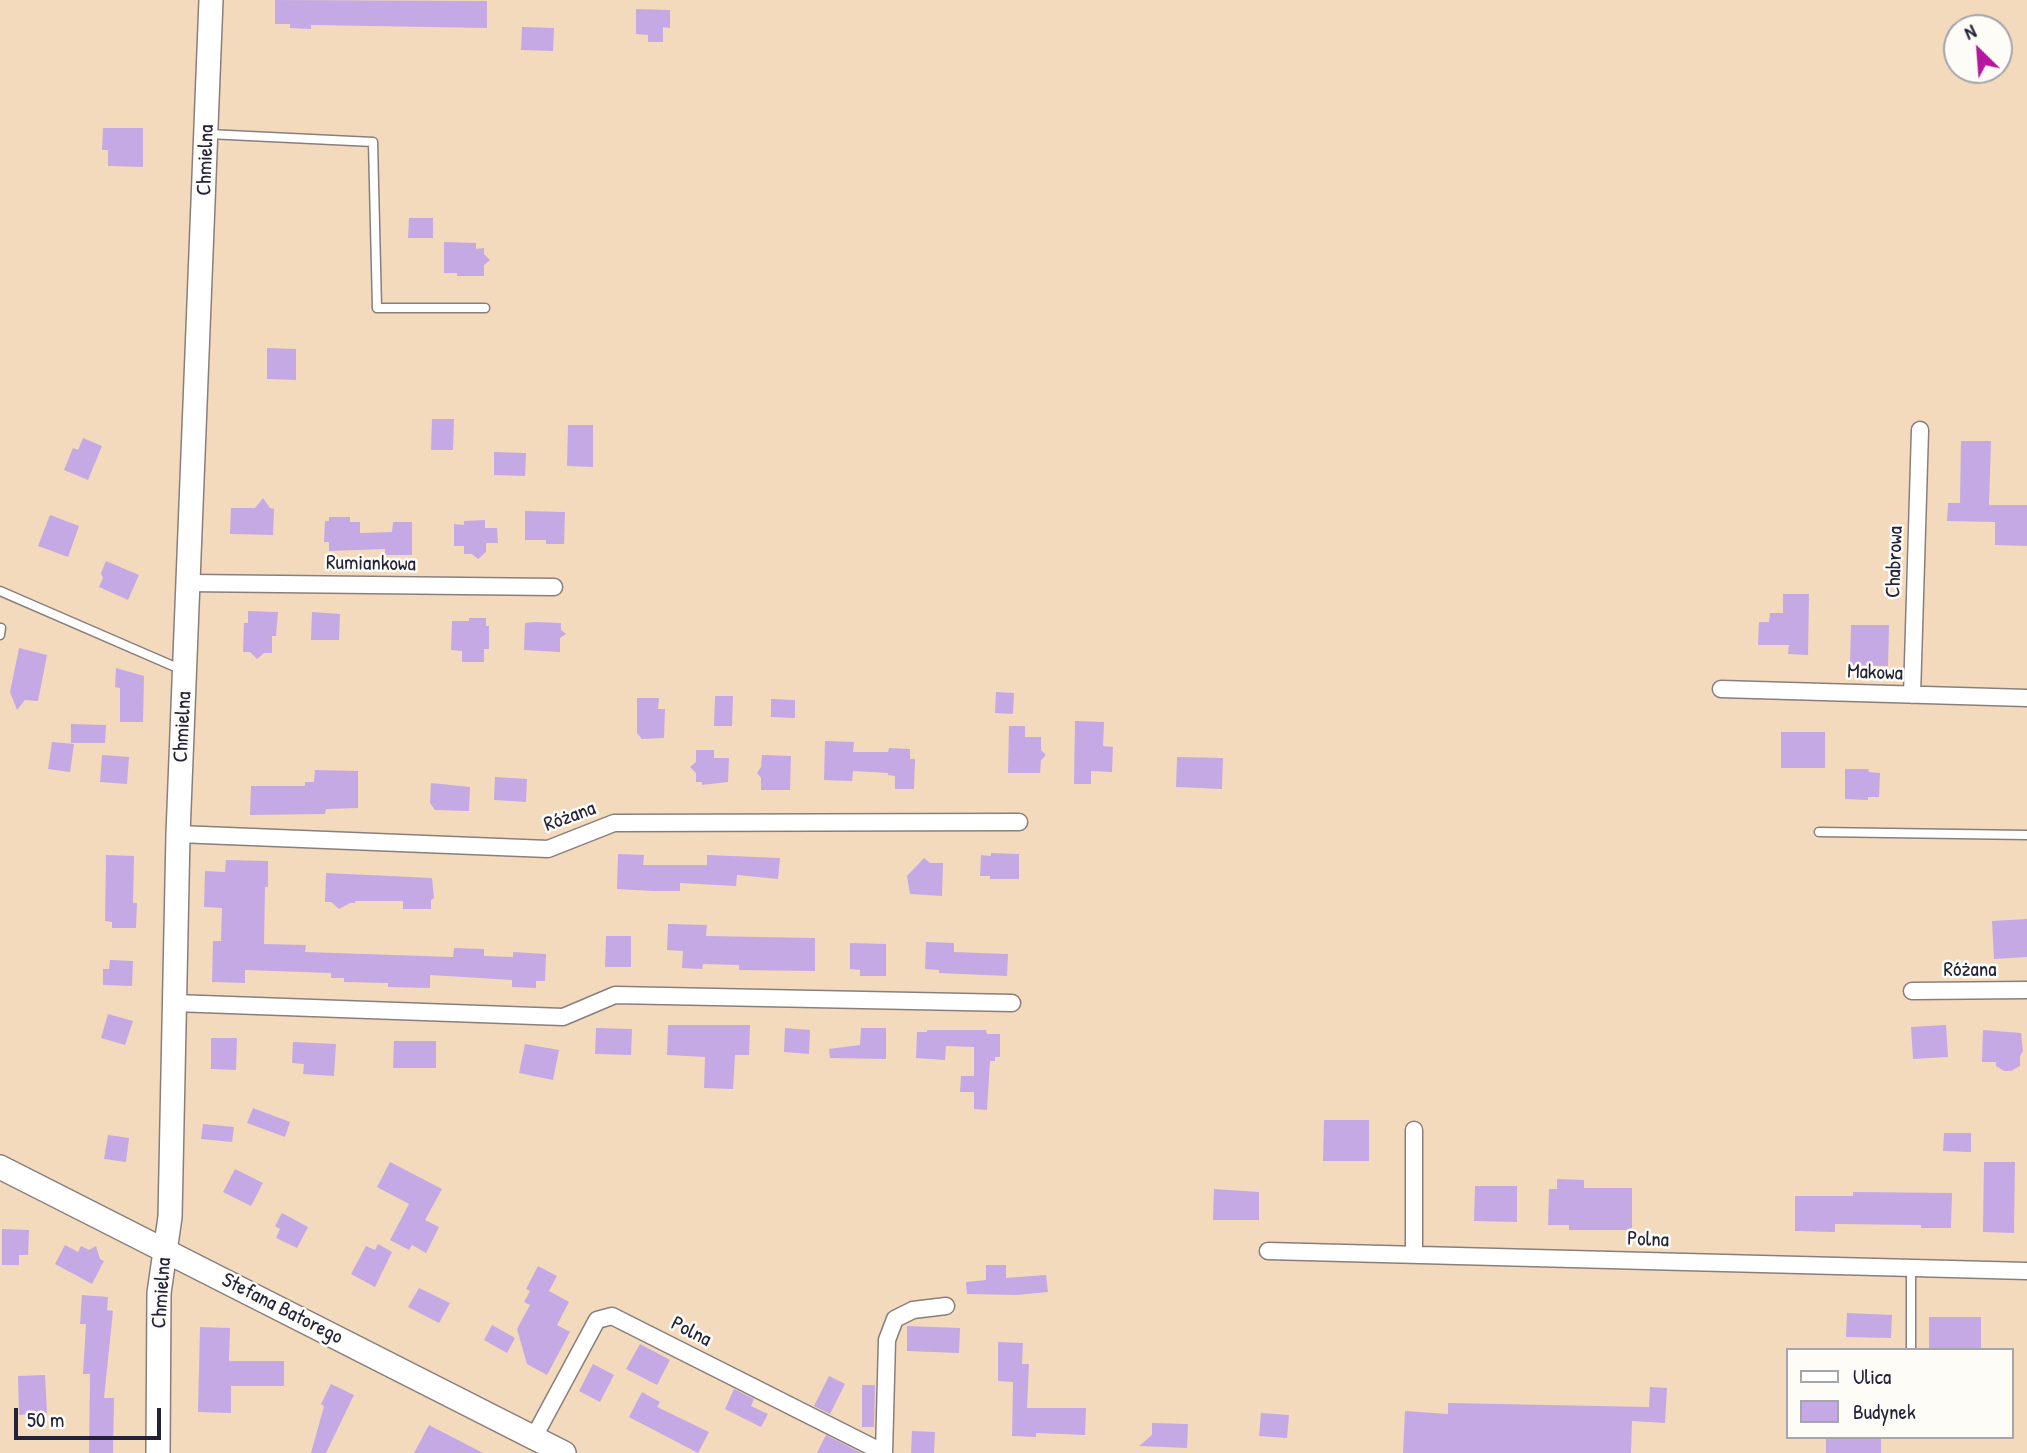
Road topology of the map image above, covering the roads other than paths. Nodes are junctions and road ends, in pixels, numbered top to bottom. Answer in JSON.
{"nodes":[{"id":1,"x":211,"y":0,"type":"edge"},
{"id":2,"x":208,"y":134,"type":"junction"},
{"id":3,"x":485,"y":309,"type":"dead end"},
{"id":4,"x":1920,"y":430,"type":"dead end"},
{"id":5,"x":188,"y":583,"type":"junction"},
{"id":6,"x":554,"y":587,"type":"dead end"},
{"id":7,"x":0,"y":591,"type":"edge"},
{"id":8,"x":185,"y":671,"type":"junction"},
{"id":9,"x":1721,"y":690,"type":"dead end"},
{"id":10,"x":1912,"y":695,"type":"junction"},
{"id":11,"x":2027,"y":698,"type":"edge"},
{"id":12,"x":1019,"y":822,"type":"dead end"},
{"id":13,"x":1819,"y":832,"type":"dead end"},
{"id":14,"x":178,"y":834,"type":"junction"},
{"id":15,"x":2027,"y":835,"type":"edge"},
{"id":16,"x":2027,"y":990,"type":"edge"},
{"id":17,"x":1912,"y":991,"type":"dead end"},
{"id":18,"x":174,"y":1003,"type":"junction"},
{"id":19,"x":1012,"y":1003,"type":"dead end"},
{"id":20,"x":1414,"y":1130,"type":"dead end"},
{"id":21,"x":0,"y":1167,"type":"edge"},
{"id":22,"x":165,"y":1251,"type":"junction"},
{"id":23,"x":1268,"y":1251,"type":"dead end"},
{"id":24,"x":1415,"y":1255,"type":"junction"},
{"id":25,"x":1911,"y":1268,"type":"junction"},
{"id":26,"x":2027,"y":1271,"type":"edge"},
{"id":27,"x":946,"y":1306,"type":"dead end"},
{"id":28,"x":1911,"y":1348,"type":"edge"},
{"id":29,"x":534,"y":1437,"type":"junction"},
{"id":30,"x":158,"y":1453,"type":"edge"},
{"id":31,"x":564,"y":1453,"type":"edge"},
{"id":32,"x":884,"y":1453,"type":"edge"}],
"edges":[{"from":1,"to":2,"type":"street","name":"Chmielna"},
{"from":2,"to":3,"type":"lane"},
{"from":2,"to":5,"type":"street","name":"Chmielna"},
{"from":4,"to":10,"type":"street","name":"Chabrowa"},
{"from":5,"to":6,"type":"street","name":"Rumiankowa"},
{"from":5,"to":8,"type":"street","name":"Chmielna"},
{"from":7,"to":8,"type":"lane"},
{"from":8,"to":14,"type":"street","name":"Chmielna"},
{"from":9,"to":10,"type":"street","name":"Makowa"},
{"from":10,"to":11,"type":"street","name":"Makowa"},
{"from":12,"to":14,"type":"street","name":"Różana"},
{"from":13,"to":15,"type":"lane"},
{"from":14,"to":18,"type":"street","name":"Chmielna"},
{"from":16,"to":17,"type":"street","name":"Różana"},
{"from":18,"to":19,"type":"street"},
{"from":18,"to":22,"type":"street","name":"Chmielna"},
{"from":20,"to":24,"type":"street"},
{"from":21,"to":22,"type":"street","name":"Stefana Batorego"},
{"from":22,"to":29,"type":"street","name":"Stefana Batorego"},
{"from":22,"to":30,"type":"street","name":"Chmielna"},
{"from":23,"to":24,"type":"street","name":"Polna"},
{"from":24,"to":25,"type":"street","name":"Polna"},
{"from":25,"to":26,"type":"street","name":"Polna"},
{"from":25,"to":28,"type":"lane"},
{"from":27,"to":32,"type":"street"},
{"from":29,"to":31,"type":"street","name":"Stefana Batorego"},
{"from":29,"to":32,"type":"street","name":"Polna"}]}
